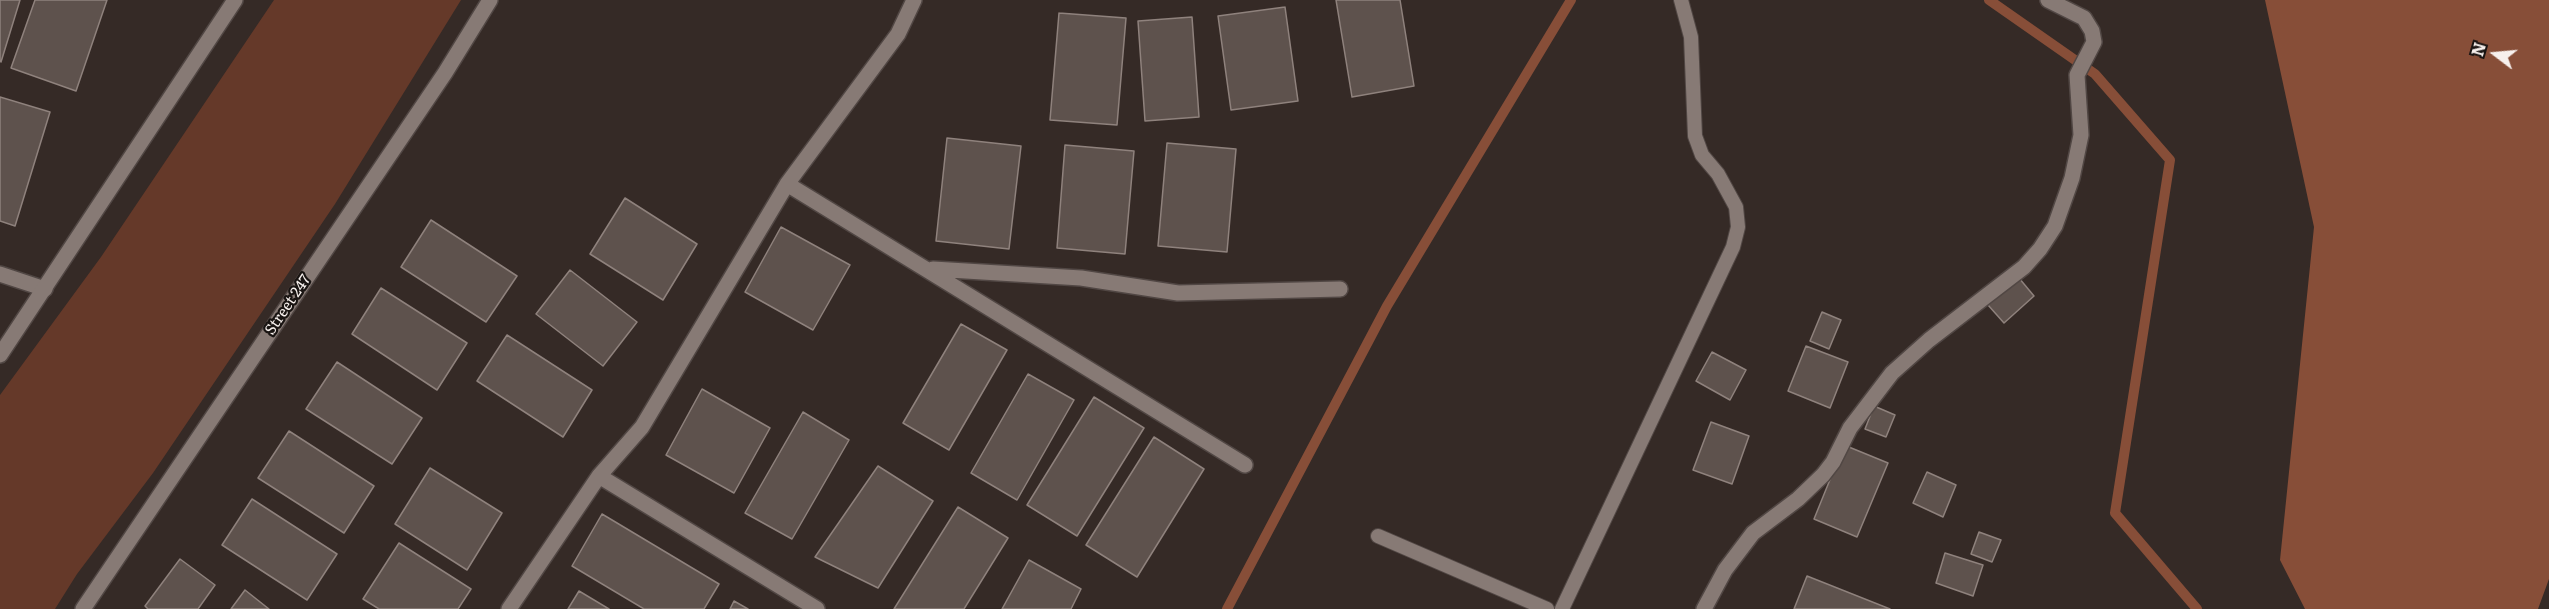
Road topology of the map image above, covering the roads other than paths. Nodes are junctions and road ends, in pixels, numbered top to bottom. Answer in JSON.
{"nodes":[{"id":1,"x":235,"y":0,"type":"edge"},
{"id":2,"x":490,"y":0,"type":"edge"},
{"id":3,"x":914,"y":0,"type":"edge"},
{"id":4,"x":1681,"y":0,"type":"edge"},
{"id":5,"x":2048,"y":0,"type":"edge"},
{"id":6,"x":787,"y":184,"type":"junction"},
{"id":7,"x":929,"y":269,"type":"junction"},
{"id":8,"x":0,"y":274,"type":"edge"},
{"id":9,"x":45,"y":289,"type":"junction"},
{"id":10,"x":1340,"y":289,"type":"dead end"},
{"id":11,"x":0,"y":355,"type":"edge"},
{"id":12,"x":1245,"y":465,"type":"dead end"},
{"id":13,"x":599,"y":476,"type":"junction"},
{"id":14,"x":1378,"y":536,"type":"dead end"},
{"id":15,"x":83,"y":609,"type":"edge"},
{"id":16,"x":509,"y":609,"type":"edge"},
{"id":17,"x":817,"y":609,"type":"edge"},
{"id":18,"x":1547,"y":609,"type":"edge"},
{"id":19,"x":1562,"y":609,"type":"edge"},
{"id":20,"x":1704,"y":609,"type":"edge"}],
"edges":[{"from":1,"to":9,"type":"street"},
{"from":2,"to":15,"type":"street","name":"Street 247"},
{"from":3,"to":6,"type":"street"},
{"from":4,"to":19,"type":"lane"},
{"from":5,"to":20,"type":"street"},
{"from":6,"to":7,"type":"street"},
{"from":6,"to":13,"type":"street"},
{"from":7,"to":10,"type":"street"},
{"from":7,"to":12,"type":"street"},
{"from":8,"to":9,"type":"street"},
{"from":9,"to":11,"type":"street"},
{"from":13,"to":16,"type":"street"},
{"from":13,"to":17,"type":"street"},
{"from":14,"to":18,"type":"lane"}]}
